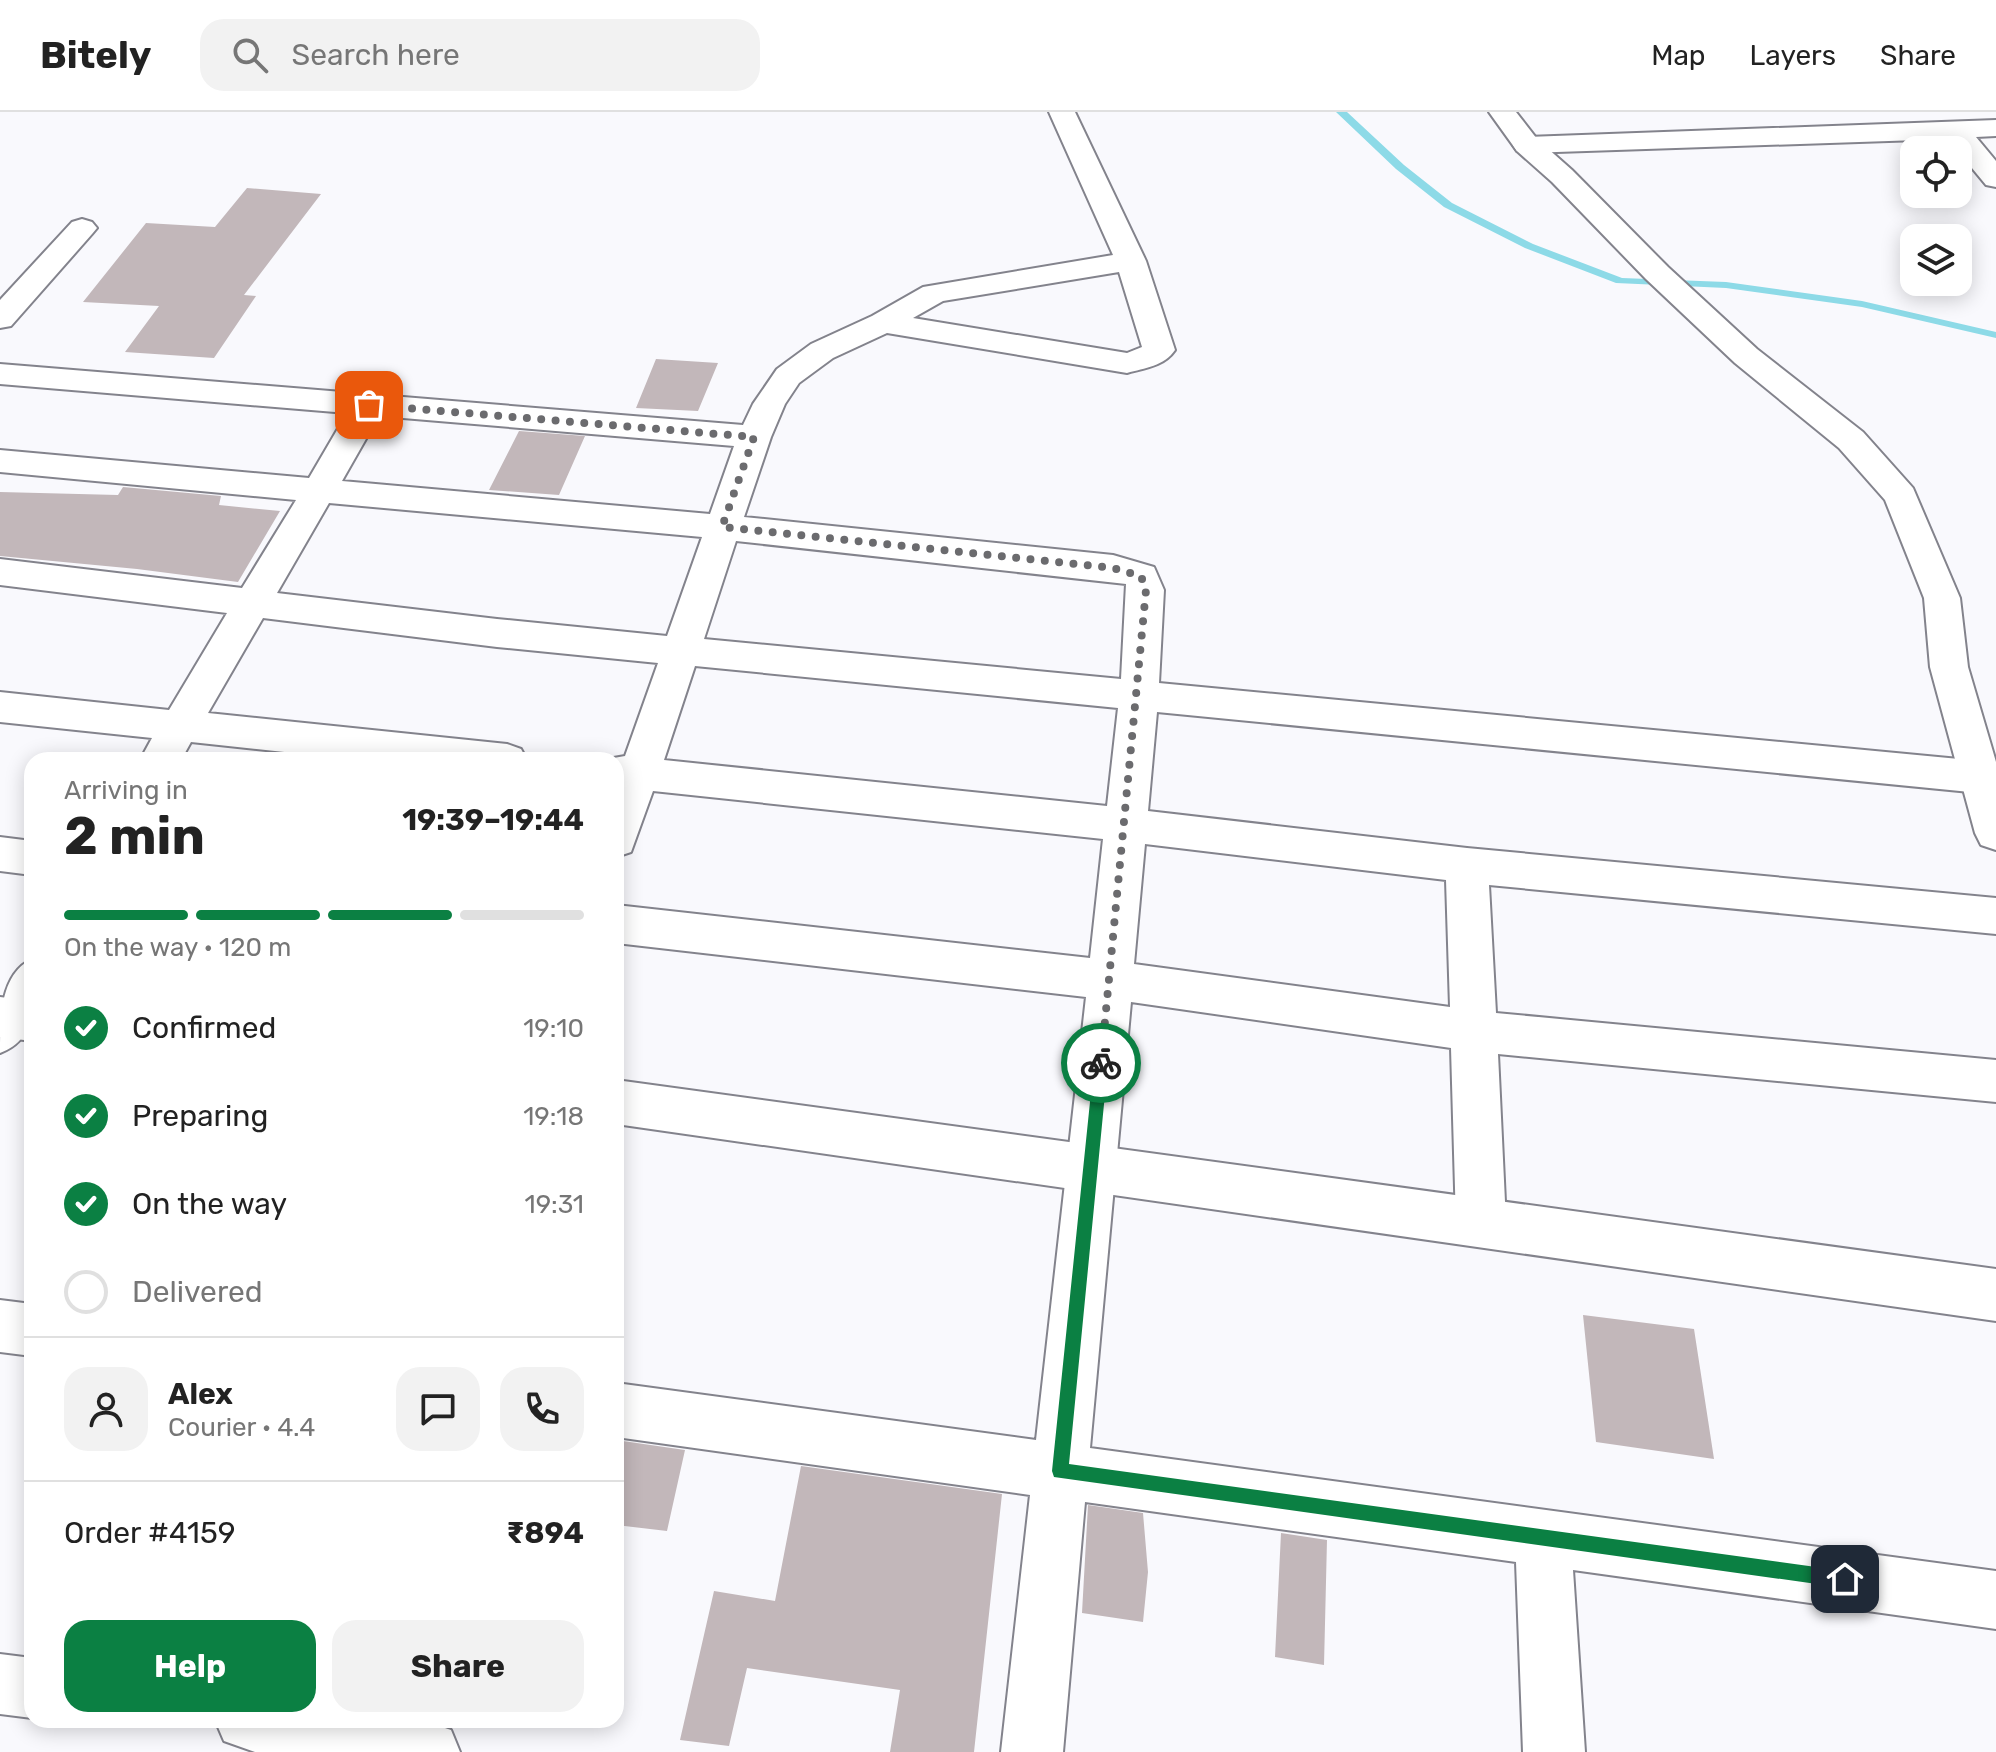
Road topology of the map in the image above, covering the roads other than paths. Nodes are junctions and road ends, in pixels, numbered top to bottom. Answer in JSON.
{"nodes":[{"id":1,"x":1062,"y":112,"type":"edge"},
{"id":2,"x":1502,"y":112,"type":"edge"},
{"id":3,"x":1827,"y":112,"type":"edge"},
{"id":4,"x":1996,"y":128,"type":"edge"},
{"id":5,"x":1956,"y":131,"type":"junction"},
{"id":6,"x":1853,"y":137,"type":"junction"},
{"id":7,"x":1527,"y":145,"type":"junction"},
{"id":8,"x":1996,"y":179,"type":"edge"},
{"id":9,"x":82,"y":228,"type":"dead end"},
{"id":10,"x":1131,"y":261,"type":"junction"},
{"id":11,"x":0,"y":274,"type":"edge"},
{"id":12,"x":38,"y":277,"type":"junction"},
{"id":13,"x":0,"y":319,"type":"edge"},
{"id":14,"x":883,"y":323,"type":"junction"},
{"id":15,"x":0,"y":374,"type":"edge"},
{"id":16,"x":369,"y":405,"type":"junction"},
{"id":17,"x":754,"y":437,"type":"junction"},
{"id":18,"x":0,"y":461,"type":"edge"},
{"id":19,"x":318,"y":492,"type":"junction"},
{"id":20,"x":722,"y":527,"type":"junction"},
{"id":21,"x":0,"y":572,"type":"edge"},
{"id":22,"x":252,"y":603,"type":"junction"},
{"id":23,"x":681,"y":652,"type":"junction"},
{"id":24,"x":1139,"y":696,"type":"junction"},
{"id":25,"x":0,"y":707,"type":"edge"},
{"id":26,"x":180,"y":726,"type":"junction"},
{"id":27,"x":165,"y":752,"type":"edge"},
{"id":28,"x":430,"y":752,"type":"edge"},
{"id":29,"x":627,"y":773,"type":"edge"},
{"id":30,"x":1980,"y":777,"type":"junction"},
{"id":31,"x":1126,"y":825,"type":"junction"},
{"id":32,"x":1996,"y":833,"type":"edge"},
{"id":33,"x":0,"y":854,"type":"edge"},
{"id":34,"x":24,"y":857,"type":"edge"},
{"id":35,"x":1467,"y":865,"type":"junction"},
{"id":36,"x":1996,"y":916,"type":"edge"},
{"id":37,"x":624,"y":925,"type":"edge"},
{"id":38,"x":1110,"y":980,"type":"junction"},
{"id":39,"x":24,"y":995,"type":"edge"},
{"id":40,"x":10,"y":1022,"type":"edge"},
{"id":41,"x":1472,"y":1031,"type":"junction"},
{"id":42,"x":1996,"y":1081,"type":"edge"},
{"id":43,"x":624,"y":1103,"type":"edge"},
{"id":44,"x":1091,"y":1169,"type":"junction"},
{"id":45,"x":1481,"y":1223,"type":"junction"},
{"id":46,"x":1996,"y":1295,"type":"edge"},
{"id":47,"x":0,"y":1326,"type":"edge"},
{"id":48,"x":24,"y":1329,"type":"edge"},
{"id":49,"x":624,"y":1411,"type":"edge"},
{"id":50,"x":1060,"y":1471,"type":"junction"},
{"id":51,"x":1543,"y":1538,"type":"junction"},
{"id":52,"x":1996,"y":1600,"type":"edge"},
{"id":53,"x":0,"y":1684,"type":"edge"},
{"id":54,"x":24,"y":1687,"type":"edge"},
{"id":55,"x":283,"y":1728,"type":"edge"},
{"id":56,"x":311,"y":1734,"type":"edge"},
{"id":57,"x":429,"y":1752,"type":"edge"},
{"id":58,"x":1032,"y":1752,"type":"edge"},
{"id":59,"x":1554,"y":1752,"type":"edge"}],
"edges":[{"from":1,"to":10,"type":"street"},
{"from":2,"to":7,"type":"street"},
{"from":3,"to":6,"type":"street"},
{"from":4,"to":5,"type":"street"},
{"from":5,"to":6,"type":"street"},
{"from":5,"to":8,"type":"street"},
{"from":6,"to":7,"type":"street"},
{"from":7,"to":30,"type":"street"},
{"from":9,"to":12,"type":"street"},
{"from":10,"to":14,"type":"street"},
{"from":10,"to":14,"type":"street"},
{"from":11,"to":12,"type":"street"},
{"from":12,"to":13,"type":"street"},
{"from":14,"to":17,"type":"street"},
{"from":15,"to":16,"type":"street"},
{"from":16,"to":17,"type":"street"},
{"from":16,"to":19,"type":"street"},
{"from":17,"to":20,"type":"street"},
{"from":18,"to":19,"type":"street"},
{"from":19,"to":20,"type":"street"},
{"from":19,"to":22,"type":"street"},
{"from":20,"to":23,"type":"street"},
{"from":20,"to":24,"type":"street"},
{"from":21,"to":22,"type":"street"},
{"from":22,"to":23,"type":"street"},
{"from":22,"to":26,"type":"street"},
{"from":23,"to":24,"type":"street"},
{"from":23,"to":29,"type":"street"},
{"from":24,"to":30,"type":"street"},
{"from":24,"to":31,"type":"street"},
{"from":25,"to":26,"type":"street"},
{"from":26,"to":27,"type":"street"},
{"from":26,"to":28,"type":"street"},
{"from":29,"to":31,"type":"street"},
{"from":30,"to":32,"type":"street"},
{"from":31,"to":35,"type":"street"},
{"from":31,"to":38,"type":"street"},
{"from":33,"to":34,"type":"street"},
{"from":35,"to":36,"type":"street"},
{"from":35,"to":41,"type":"street"},
{"from":37,"to":38,"type":"street"},
{"from":38,"to":41,"type":"street"},
{"from":38,"to":44,"type":"street"},
{"from":39,"to":40,"type":"street"},
{"from":41,"to":42,"type":"street"},
{"from":41,"to":45,"type":"street"},
{"from":43,"to":44,"type":"street"},
{"from":44,"to":45,"type":"street"},
{"from":44,"to":50,"type":"street"},
{"from":45,"to":46,"type":"street"},
{"from":47,"to":48,"type":"street"},
{"from":49,"to":50,"type":"street"},
{"from":50,"to":51,"type":"street"},
{"from":50,"to":58,"type":"street"},
{"from":51,"to":52,"type":"street"},
{"from":51,"to":59,"type":"street"},
{"from":53,"to":54,"type":"street"},
{"from":55,"to":56,"type":"street"},
{"from":56,"to":57,"type":"street"}]}
